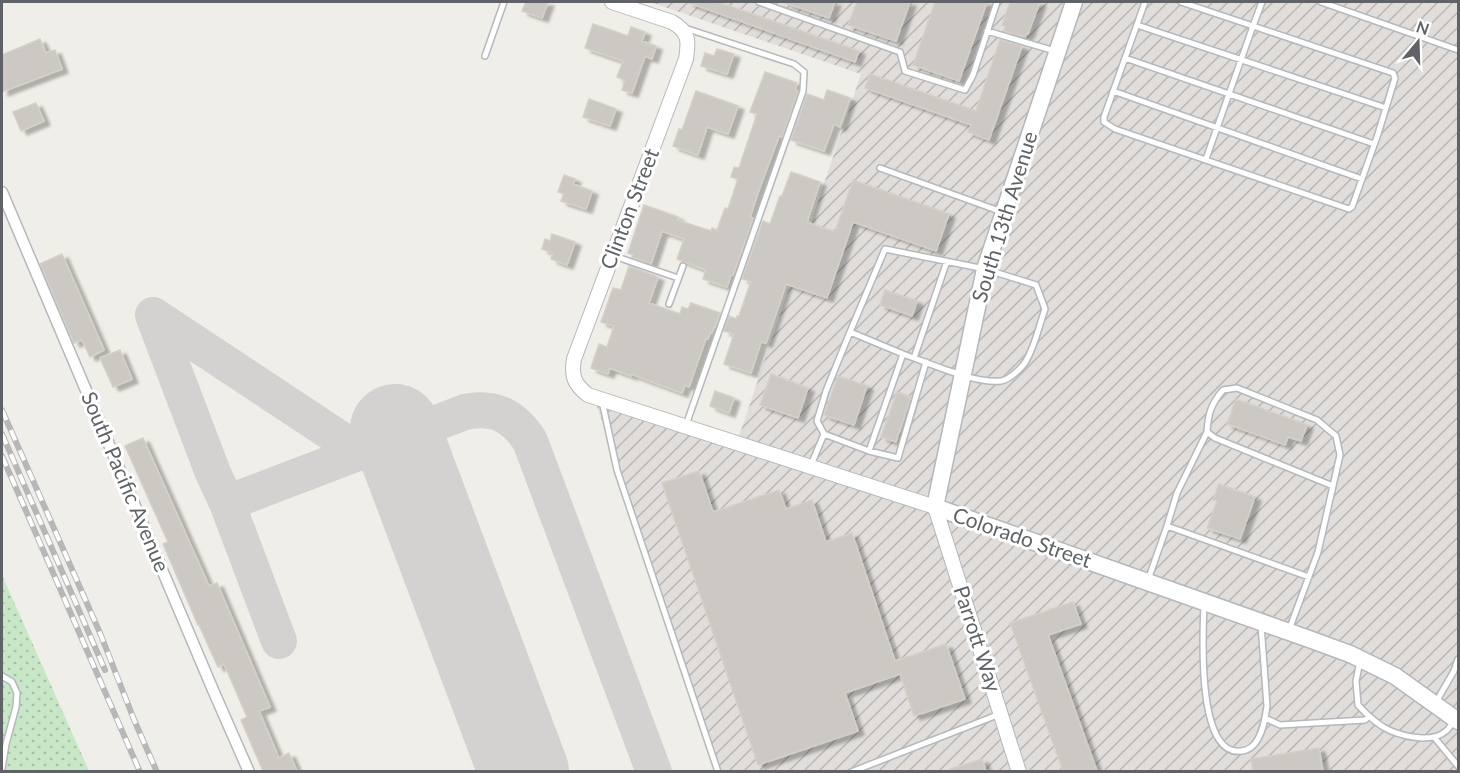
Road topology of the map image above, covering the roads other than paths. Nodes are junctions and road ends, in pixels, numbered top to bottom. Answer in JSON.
{"nodes":[{"id":1,"x":504,"y":2,"type":"edge"},
{"id":2,"x":612,"y":2,"type":"edge"},
{"id":3,"x":759,"y":2,"type":"edge"},
{"id":4,"x":997,"y":2,"type":"edge"},
{"id":5,"x":1074,"y":2,"type":"edge"},
{"id":6,"x":1145,"y":2,"type":"edge"},
{"id":7,"x":1181,"y":2,"type":"edge"},
{"id":8,"x":1262,"y":2,"type":"edge"},
{"id":9,"x":1321,"y":2,"type":"edge"},
{"id":10,"x":1137,"y":25,"type":"junction"},
{"id":11,"x":1253,"y":26,"type":"junction"},
{"id":12,"x":684,"y":31,"type":"junction"},
{"id":13,"x":987,"y":31,"type":"junction"},
{"id":14,"x":1458,"y":50,"type":"edge"},
{"id":15,"x":1057,"y":51,"type":"junction"},
{"id":16,"x":485,"y":56,"type":"dead end"},
{"id":17,"x":1125,"y":58,"type":"junction"},
{"id":18,"x":1241,"y":60,"type":"junction"},
{"id":19,"x":1113,"y":91,"type":"junction"},
{"id":20,"x":1229,"y":94,"type":"junction"},
{"id":21,"x":1386,"y":108,"type":"junction"},
{"id":22,"x":1217,"y":128,"type":"junction"},
{"id":23,"x":1374,"y":144,"type":"junction"},
{"id":24,"x":1206,"y":159,"type":"junction"},
{"id":25,"x":880,"y":168,"type":"dead end"},
{"id":26,"x":1362,"y":179,"type":"junction"},
{"id":27,"x":2,"y":192,"type":"edge"},
{"id":28,"x":1004,"y":213,"type":"junction"},
{"id":29,"x":612,"y":256,"type":"junction"},
{"id":30,"x":947,"y":261,"type":"junction"},
{"id":31,"x":683,"y":266,"type":"dead end"},
{"id":32,"x":985,"y":269,"type":"junction"},
{"id":33,"x":678,"y":278,"type":"junction"},
{"id":34,"x":669,"y":304,"type":"dead end"},
{"id":35,"x":850,"y":332,"type":"junction"},
{"id":36,"x":903,"y":354,"type":"junction"},
{"id":37,"x":914,"y":358,"type":"junction"},
{"id":38,"x":926,"y":363,"type":"junction"},
{"id":39,"x":963,"y":375,"type":"junction"},
{"id":40,"x":575,"y":381,"type":"joint"},
{"id":41,"x":602,"y":399,"type":"junction"},
{"id":42,"x":685,"y":426,"type":"junction"},
{"id":43,"x":1207,"y":432,"type":"junction"},
{"id":44,"x":824,"y":434,"type":"junction"},
{"id":45,"x":869,"y":451,"type":"junction"},
{"id":46,"x":810,"y":467,"type":"junction"},
{"id":47,"x":1333,"y":486,"type":"junction"},
{"id":48,"x":935,"y":507,"type":"junction"},
{"id":49,"x":1167,"y":526,"type":"junction"},
{"id":50,"x":1309,"y":577,"type":"junction"},
{"id":51,"x":1148,"y":582,"type":"junction"},
{"id":52,"x":1204,"y":602,"type":"junction"},
{"id":53,"x":1261,"y":622,"type":"junction"},
{"id":54,"x":1288,"y":632,"type":"junction"},
{"id":55,"x":1360,"y":659,"type":"junction"},
{"id":56,"x":1458,"y":659,"type":"edge"},
{"id":57,"x":2,"y":676,"type":"edge"},
{"id":58,"x":1435,"y":704,"type":"junction"},
{"id":59,"x":1000,"y":714,"type":"junction"},
{"id":60,"x":1369,"y":716,"type":"junction"},
{"id":61,"x":1265,"y":718,"type":"junction"},
{"id":62,"x":1457,"y":720,"type":"edge"},
{"id":63,"x":1434,"y":737,"type":"junction"},
{"id":64,"x":1458,"y":766,"type":"edge"},
{"id":65,"x":2,"y":769,"type":"edge"},
{"id":66,"x":249,"y":771,"type":"edge"},
{"id":67,"x":718,"y":771,"type":"edge"},
{"id":68,"x":851,"y":771,"type":"edge"},
{"id":69,"x":1019,"y":771,"type":"edge"}],
"edges":[{"from":1,"to":16,"type":"lane"},
{"from":2,"to":12,"type":"street"},
{"from":3,"to":13,"type":"lane"},
{"from":4,"to":13,"type":"lane"},
{"from":5,"to":15,"type":"main road","name":"South 13th Avenue"},
{"from":6,"to":10,"type":"lane"},
{"from":7,"to":11,"type":"lane"},
{"from":8,"to":11,"type":"lane"},
{"from":9,"to":14,"type":"lane"},
{"from":10,"to":17,"type":"lane"},
{"from":10,"to":18,"type":"lane"},
{"from":11,"to":18,"type":"lane"},
{"from":11,"to":21,"type":"lane"},
{"from":12,"to":29,"type":"street","name":"Clinton Street"},
{"from":12,"to":42,"type":"lane"},
{"from":13,"to":15,"type":"lane"},
{"from":15,"to":28,"type":"main road","name":"South 13th Avenue"},
{"from":17,"to":19,"type":"lane"},
{"from":17,"to":20,"type":"lane"},
{"from":18,"to":20,"type":"lane"},
{"from":18,"to":21,"type":"lane"},
{"from":19,"to":22,"type":"lane"},
{"from":19,"to":24,"type":"lane"},
{"from":20,"to":22,"type":"lane"},
{"from":20,"to":23,"type":"lane"},
{"from":21,"to":23,"type":"lane"},
{"from":22,"to":24,"type":"lane"},
{"from":22,"to":26,"type":"lane"},
{"from":23,"to":26,"type":"lane"},
{"from":24,"to":26,"type":"lane"},
{"from":25,"to":28,"type":"lane"},
{"from":27,"to":66,"type":"street","name":"South Pacific Avenue"},
{"from":28,"to":32,"type":"main road","name":"South 13th Avenue"},
{"from":29,"to":33,"type":"lane"},
{"from":29,"to":40,"type":"street","name":"Clinton Street"},
{"from":30,"to":32,"type":"lane"},
{"from":30,"to":35,"type":"lane"},
{"from":30,"to":37,"type":"lane"},
{"from":31,"to":33,"type":"lane"},
{"from":32,"to":39,"type":"main road","name":"South 13th Avenue"},
{"from":32,"to":39,"type":"lane"},
{"from":33,"to":34,"type":"lane"},
{"from":35,"to":36,"type":"lane"},
{"from":35,"to":44,"type":"lane"},
{"from":36,"to":37,"type":"lane"},
{"from":36,"to":45,"type":"lane"},
{"from":37,"to":38,"type":"lane"},
{"from":38,"to":39,"type":"lane"},
{"from":38,"to":45,"type":"lane"},
{"from":39,"to":48,"type":"main road","name":"South 13th Avenue"},
{"from":40,"to":41,"type":"street","name":"Colorado Street"},
{"from":41,"to":42,"type":"street","name":"Colorado Street"},
{"from":41,"to":67,"type":"lane"},
{"from":42,"to":46,"type":"street","name":"Colorado Street"},
{"from":43,"to":47,"type":"lane"},
{"from":43,"to":47,"type":"lane"},
{"from":43,"to":49,"type":"lane"},
{"from":44,"to":45,"type":"lane"},
{"from":44,"to":46,"type":"lane"},
{"from":46,"to":48,"type":"street","name":"Colorado Street"},
{"from":47,"to":50,"type":"lane"},
{"from":48,"to":51,"type":"main road","name":"Colorado Street"},
{"from":48,"to":59,"type":"street","name":"Parrott Way"},
{"from":49,"to":50,"type":"lane"},
{"from":49,"to":51,"type":"lane"},
{"from":50,"to":54,"type":"lane"},
{"from":51,"to":52,"type":"main road","name":"Colorado Street"},
{"from":52,"to":53,"type":"main road","name":"Colorado Street"},
{"from":52,"to":61,"type":"lane"},
{"from":53,"to":54,"type":"main road","name":"Colorado Street"},
{"from":53,"to":61,"type":"lane"},
{"from":54,"to":55,"type":"main road","name":"Colorado Street"},
{"from":55,"to":58,"type":"main road","name":"Colorado Street"},
{"from":55,"to":60,"type":"lane"},
{"from":56,"to":58,"type":"lane"},
{"from":57,"to":65,"type":"lane"},
{"from":58,"to":62,"type":"main road","name":"Colorado Street"},
{"from":59,"to":68,"type":"lane"},
{"from":59,"to":69,"type":"street","name":"Parrott Way"},
{"from":60,"to":61,"type":"lane"},
{"from":60,"to":63,"type":"lane"},
{"from":62,"to":63,"type":"lane"},
{"from":63,"to":64,"type":"lane"}]}
